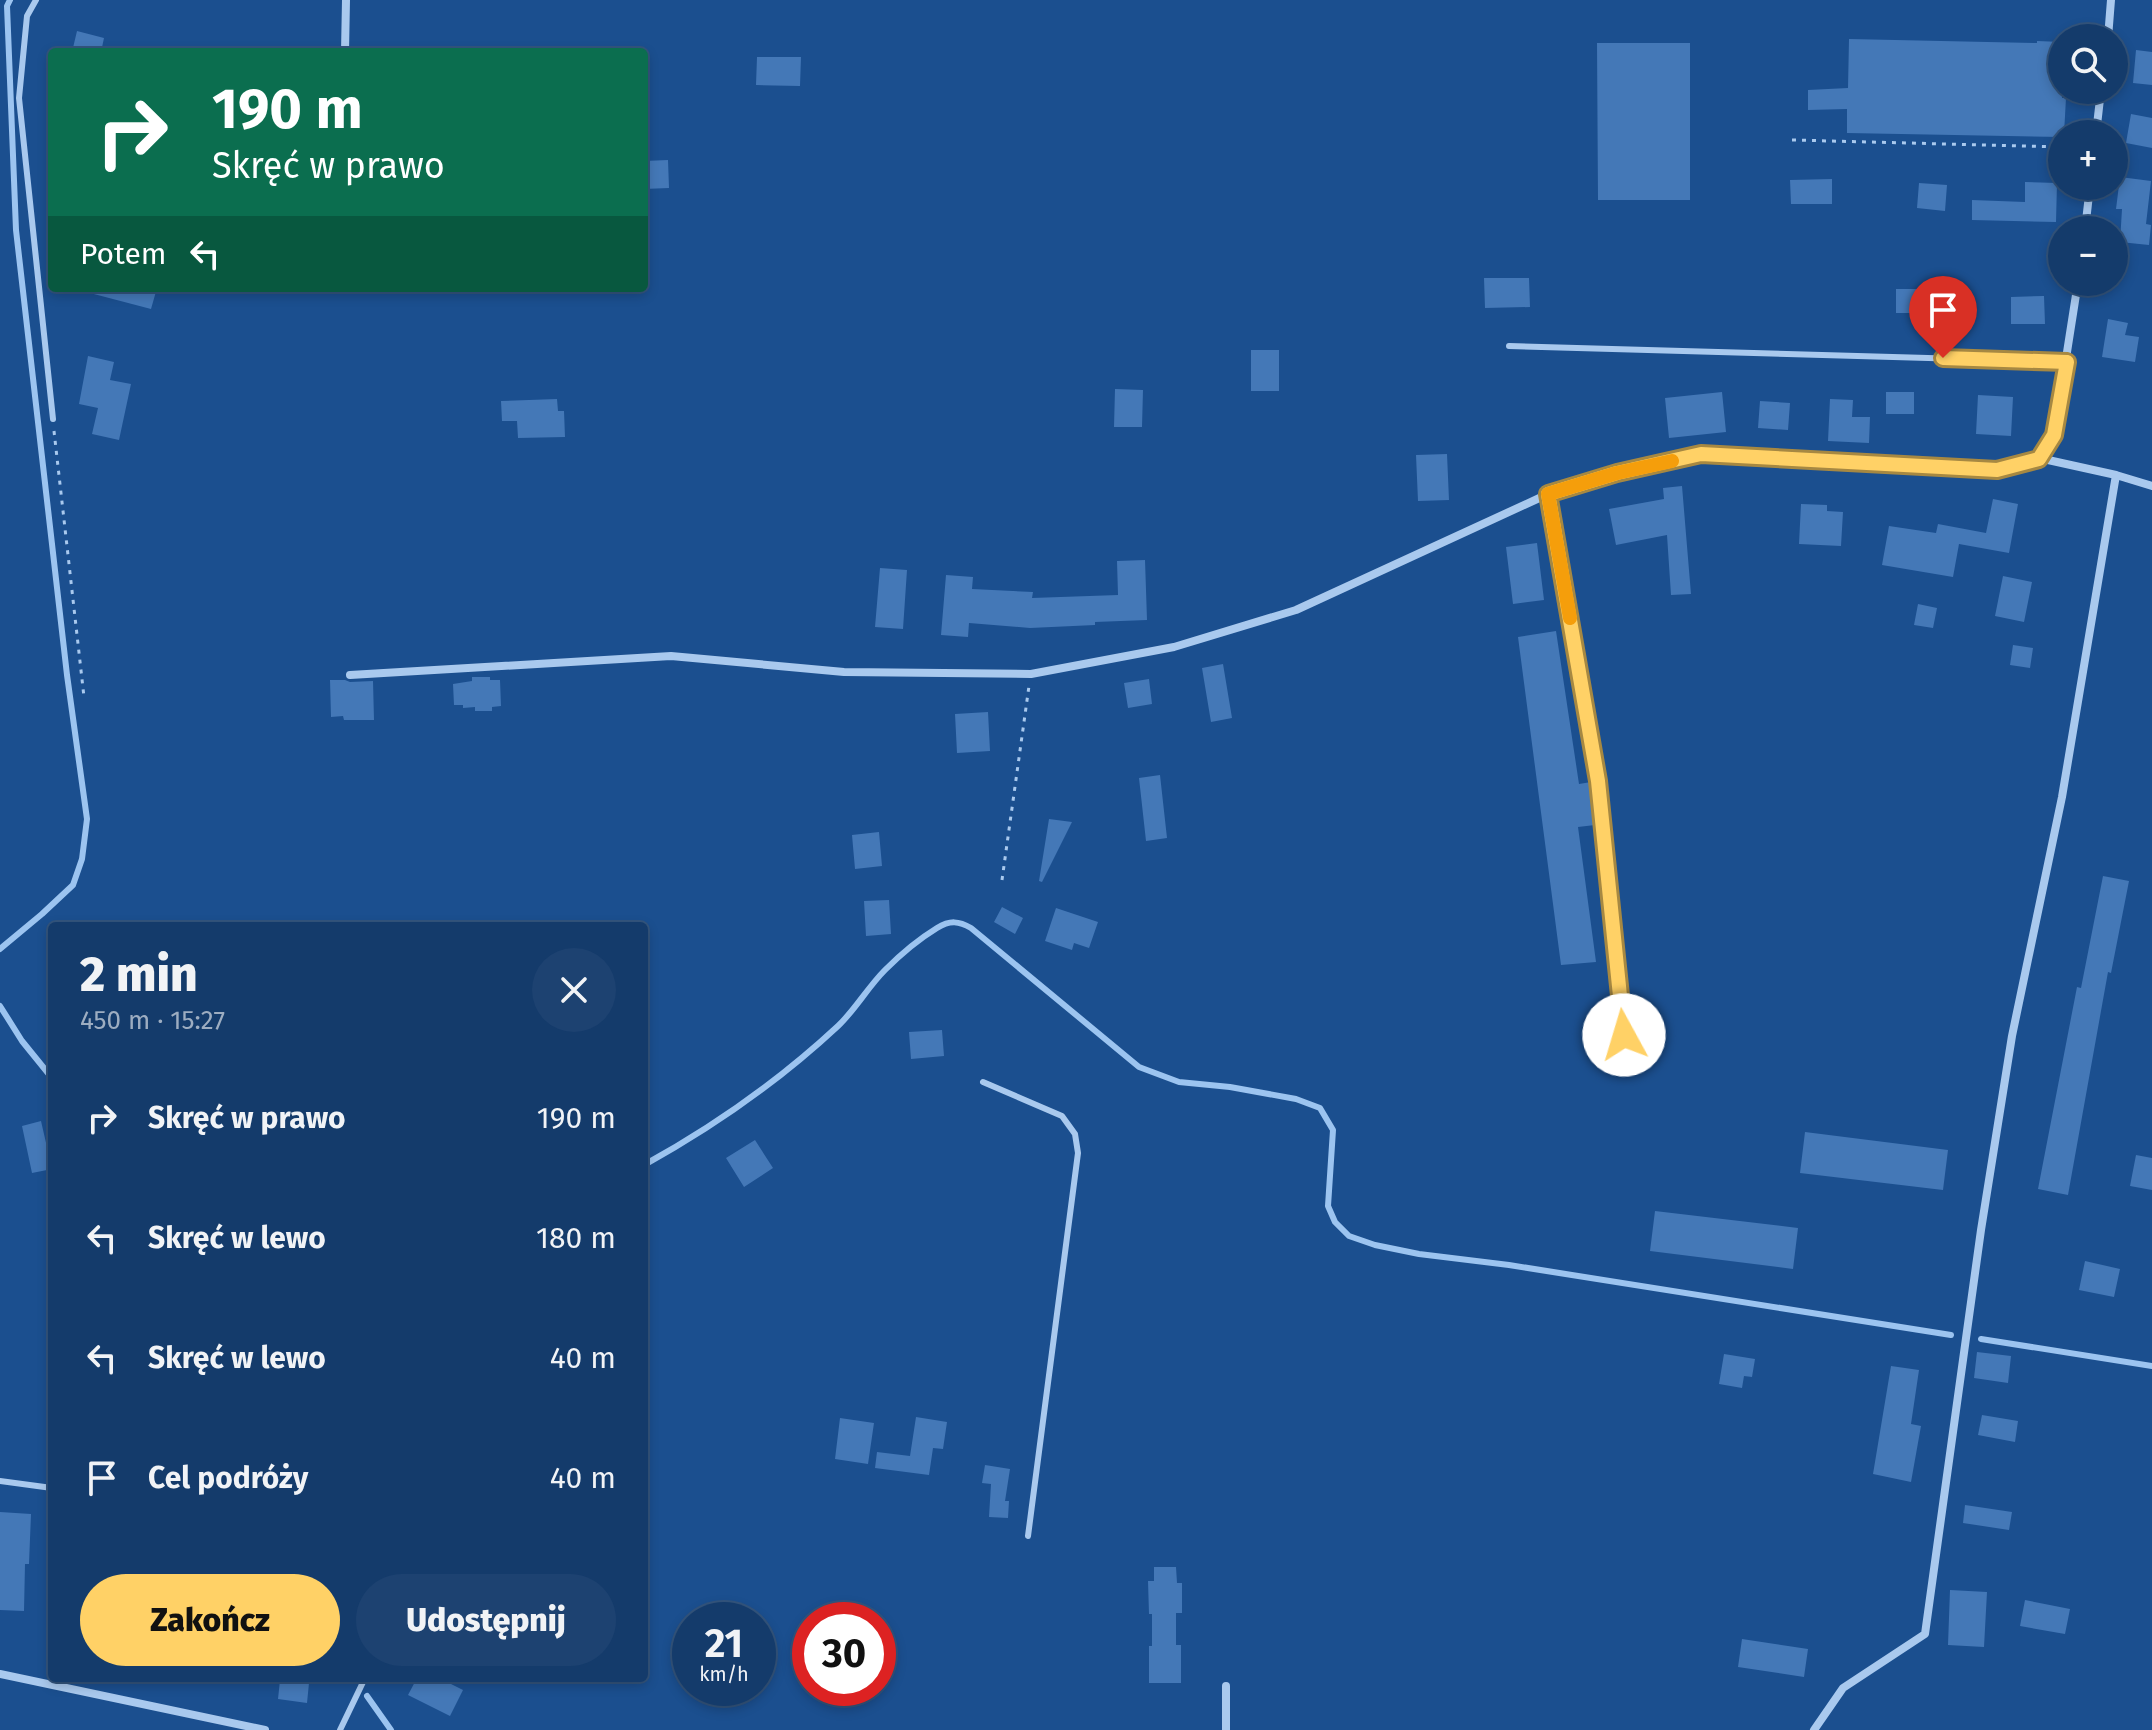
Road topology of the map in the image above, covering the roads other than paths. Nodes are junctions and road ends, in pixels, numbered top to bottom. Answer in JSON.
{"nodes":[{"id":1,"x":36,"y":0,"type":"edge"},
{"id":2,"x":346,"y":0,"type":"edge"},
{"id":3,"x":2111,"y":0,"type":"edge"},
{"id":4,"x":2109,"y":24,"type":"edge"},
{"id":5,"x":345,"y":48,"type":"edge"},
{"id":6,"x":2076,"y":296,"type":"edge"},
{"id":7,"x":1509,"y":346,"type":"dead end"},
{"id":8,"x":2067,"y":362,"type":"junction"},
{"id":9,"x":53,"y":419,"type":"road end"},
{"id":10,"x":2039,"y":458,"type":"junction"},
{"id":11,"x":2116,"y":475,"type":"junction"},
{"id":12,"x":2152,"y":486,"type":"edge"},
{"id":13,"x":1548,"y":494,"type":"junction"},
{"id":14,"x":350,"y":675,"type":"dead end"},
{"id":15,"x":1624,"y":1035,"type":"dead end"},
{"id":16,"x":983,"y":1082,"type":"dead end"},
{"id":17,"x":0,"y":1481,"type":"edge"},
{"id":18,"x":48,"y":1487,"type":"edge"},
{"id":19,"x":1028,"y":1536,"type":"dead end"},
{"id":20,"x":0,"y":1674,"type":"edge"},
{"id":21,"x":363,"y":1682,"type":"edge"},
{"id":22,"x":1226,"y":1686,"type":"dead end"},
{"id":23,"x":265,"y":1730,"type":"edge"},
{"id":24,"x":340,"y":1730,"type":"edge"},
{"id":25,"x":1226,"y":1730,"type":"edge"},
{"id":26,"x":1814,"y":1730,"type":"edge"}],
"edges":[{"from":1,"to":9,"type":"lane"},
{"from":2,"to":5,"type":"street"},
{"from":3,"to":4,"type":"street"},
{"from":6,"to":8,"type":"street"},
{"from":7,"to":8,"type":"lane"},
{"from":8,"to":10,"type":"street"},
{"from":10,"to":11,"type":"street"},
{"from":10,"to":13,"type":"street"},
{"from":11,"to":12,"type":"street"},
{"from":11,"to":26,"type":"street"},
{"from":13,"to":14,"type":"street"},
{"from":13,"to":15,"type":"street"},
{"from":16,"to":19,"type":"lane"},
{"from":17,"to":18,"type":"lane"},
{"from":20,"to":23,"type":"street"},
{"from":21,"to":24,"type":"lane"},
{"from":22,"to":25,"type":"street"}]}
